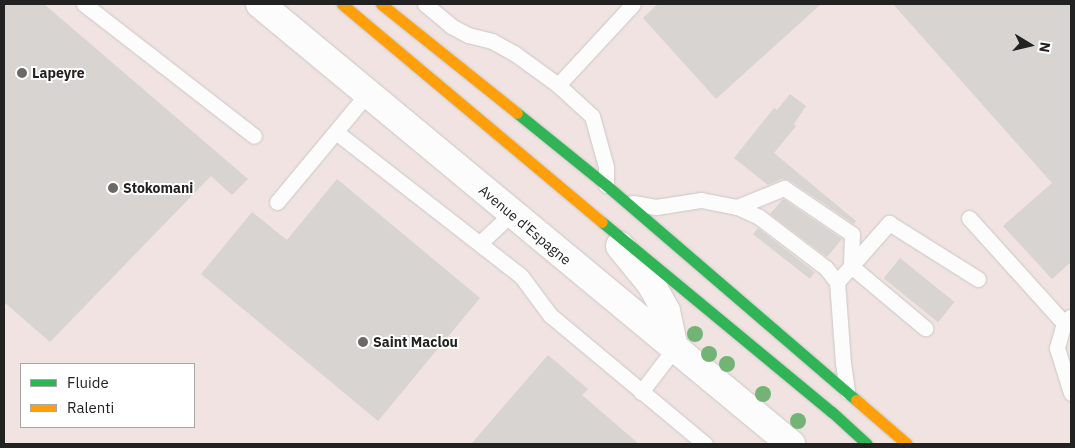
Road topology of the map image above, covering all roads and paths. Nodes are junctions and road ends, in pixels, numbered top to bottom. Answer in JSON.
{"nodes":[{"id":1,"x":84,"y":4,"type":"edge"},
{"id":2,"x":260,"y":4,"type":"edge"},
{"id":3,"x":342,"y":4,"type":"edge"},
{"id":4,"x":381,"y":4,"type":"edge"},
{"id":5,"x":425,"y":4,"type":"edge"},
{"id":6,"x":633,"y":4,"type":"edge"},
{"id":7,"x":558,"y":85,"type":"junction"},
{"id":8,"x":367,"y":94,"type":"junction"},
{"id":9,"x":336,"y":132,"type":"junction"},
{"id":10,"x":254,"y":136,"type":"dead end"},
{"id":11,"x":606,"y":185,"type":"junction"},
{"id":12,"x":565,"y":192,"type":"junction"},
{"id":13,"x":277,"y":202,"type":"dead end"},
{"id":14,"x":625,"y":202,"type":"junction"},
{"id":15,"x":737,"y":207,"type":"junction"},
{"id":16,"x":511,"y":214,"type":"junction"},
{"id":17,"x":969,"y":218,"type":"dead end"},
{"id":18,"x":481,"y":242,"type":"junction"},
{"id":19,"x":851,"y":266,"type":"junction"},
{"id":20,"x":978,"y":279,"type":"dead end"},
{"id":21,"x":837,"y":282,"type":"junction"},
{"id":22,"x":1067,"y":319,"type":"edge"},
{"id":23,"x":925,"y":328,"type":"dead end"},
{"id":24,"x":674,"y":349,"type":"junction"},
{"id":25,"x":641,"y":392,"type":"junction"},
{"id":26,"x":1071,"y":393,"type":"edge"},
{"id":27,"x":848,"y":394,"type":"junction"},
{"id":28,"x":705,"y":444,"type":"edge"},
{"id":29,"x":791,"y":444,"type":"edge"},
{"id":30,"x":867,"y":444,"type":"edge"},
{"id":31,"x":907,"y":444,"type":"edge"}],
"edges":[{"from":1,"to":10,"type":"lane"},
{"from":2,"to":8,"type":"street","name":"Avenue d'Espagne"},
{"from":3,"to":12,"type":"main road"},
{"from":4,"to":11,"type":"main road"},
{"from":5,"to":7,"type":"lane"},
{"from":6,"to":7,"type":"lane"},
{"from":7,"to":11,"type":"lane"},
{"from":8,"to":9,"type":"lane"},
{"from":8,"to":16,"type":"street","name":"Avenue d'Espagne"},
{"from":9,"to":13,"type":"lane"},
{"from":9,"to":18,"type":"lane"},
{"from":11,"to":14,"type":"main road"},
{"from":12,"to":24,"type":"street"},
{"from":12,"to":30,"type":"main road"},
{"from":14,"to":15,"type":"lane"},
{"from":14,"to":27,"type":"main road"},
{"from":15,"to":19,"type":"lane"},
{"from":15,"to":21,"type":"lane"},
{"from":16,"to":18,"type":"lane"},
{"from":16,"to":24,"type":"street","name":"Avenue d'Espagne"},
{"from":17,"to":22,"type":"lane"},
{"from":18,"to":25,"type":"lane"},
{"from":19,"to":20,"type":"lane"},
{"from":19,"to":21,"type":"lane"},
{"from":19,"to":23,"type":"lane"},
{"from":21,"to":27,"type":"lane"},
{"from":22,"to":26,"type":"lane"},
{"from":24,"to":25,"type":"lane"},
{"from":24,"to":29,"type":"street","name":"Avenue d'Espagne"},
{"from":25,"to":28,"type":"lane"},
{"from":27,"to":31,"type":"main road"}]}
